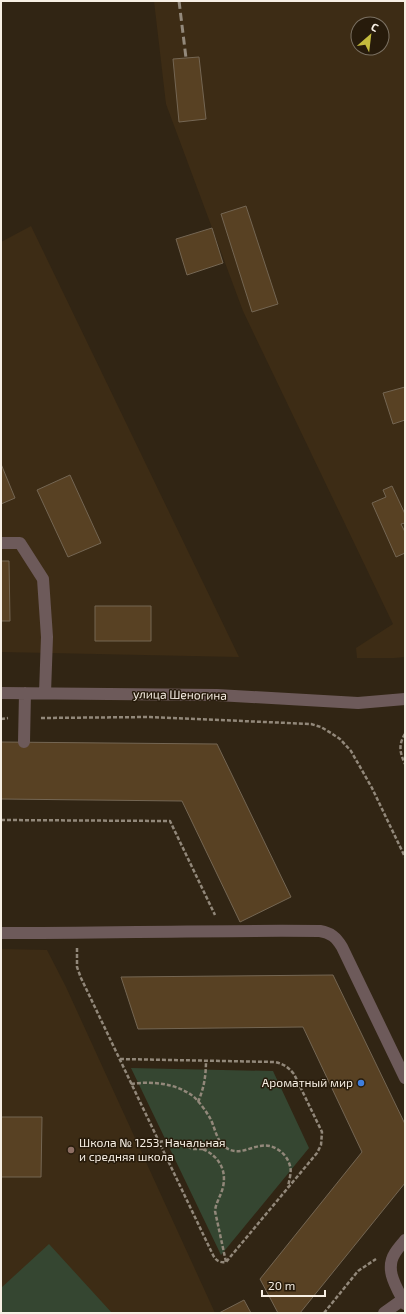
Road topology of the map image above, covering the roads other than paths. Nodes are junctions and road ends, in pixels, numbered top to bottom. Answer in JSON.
{"nodes":[{"id":1,"x":1,"y":543,"type":"edge"},
{"id":2,"x":1,"y":693,"type":"edge"},
{"id":3,"x":25,"y":693,"type":"junction"},
{"id":4,"x":45,"y":693,"type":"junction"},
{"id":5,"x":405,"y":699,"type":"edge"},
{"id":6,"x":24,"y":742,"type":"dead end"},
{"id":7,"x":1,"y":933,"type":"edge"},
{"id":8,"x":405,"y":1078,"type":"edge"},
{"id":9,"x":405,"y":1240,"type":"edge"},
{"id":10,"x":404,"y":1301,"type":"edge"},
{"id":11,"x":384,"y":1313,"type":"edge"}],
"edges":[{"from":1,"to":4,"type":"street"},
{"from":2,"to":3,"type":"street","name":"улица Шеногина"},
{"from":3,"to":4,"type":"street","name":"улица Шеногина"},
{"from":3,"to":6,"type":"street"},
{"from":4,"to":5,"type":"street","name":"улица Шеногина"},
{"from":7,"to":8,"type":"street"},
{"from":9,"to":10,"type":"street"},
{"from":10,"to":11,"type":"street"}]}
